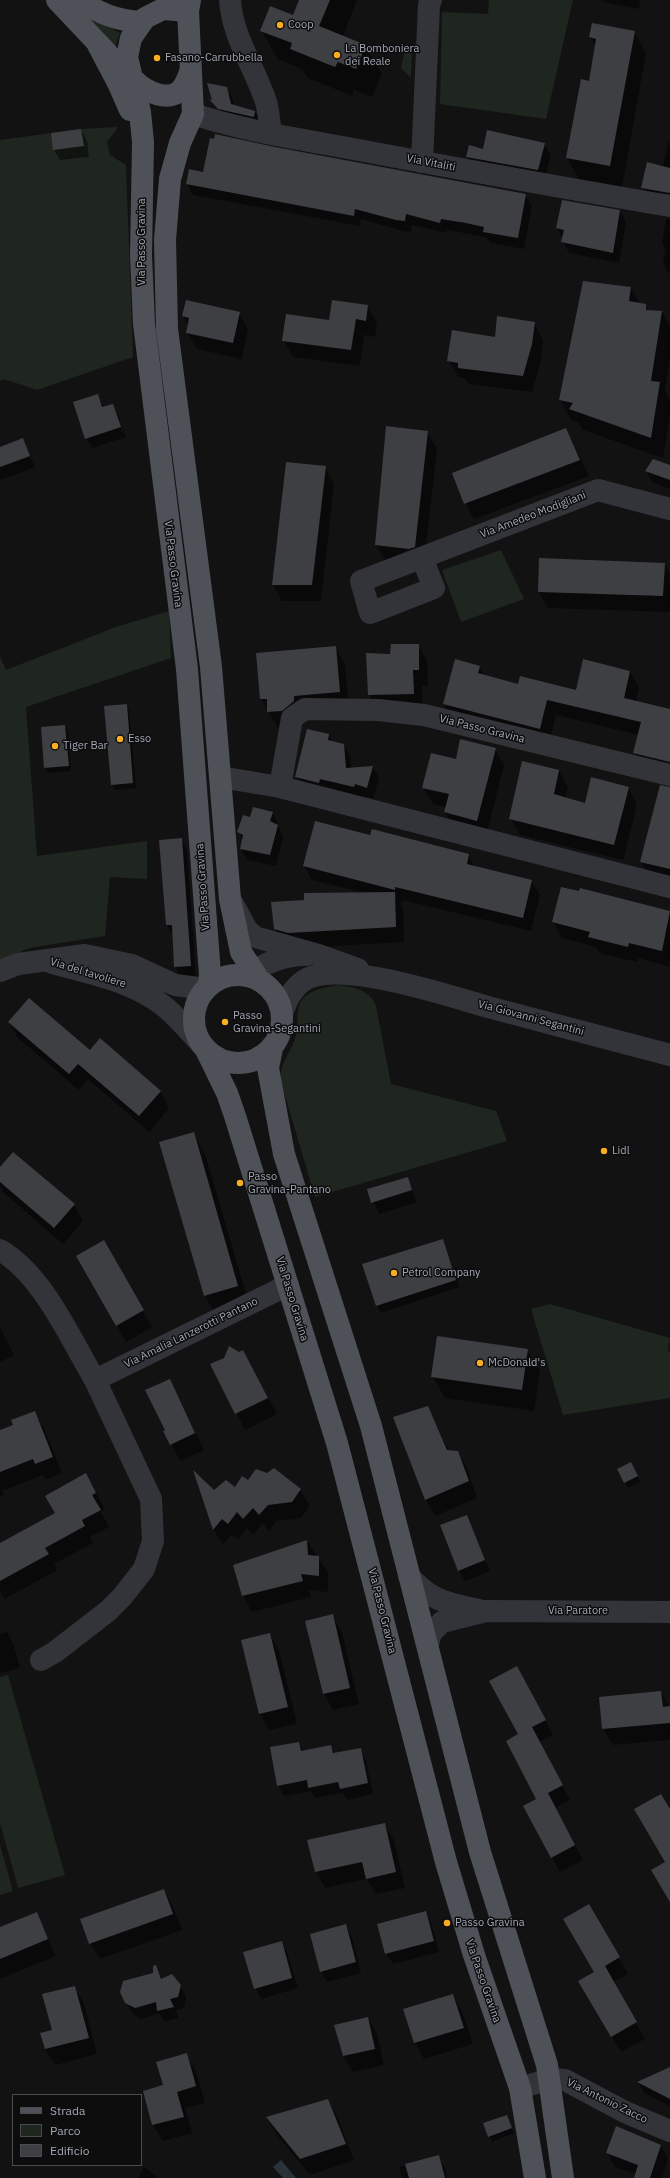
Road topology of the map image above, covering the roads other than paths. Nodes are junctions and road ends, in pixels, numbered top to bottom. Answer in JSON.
{"nodes":[{"id":1,"x":57,"y":0,"type":"edge"},
{"id":2,"x":77,"y":0,"type":"edge"},
{"id":3,"x":230,"y":0,"type":"edge"},
{"id":4,"x":431,"y":0,"type":"edge"},
{"id":5,"x":189,"y":5,"type":"edge"},
{"id":6,"x":149,"y":12,"type":"edge"},
{"id":7,"x":98,"y":45,"type":"junction"},
{"id":8,"x":191,"y":69,"type":"junction"},
{"id":9,"x":132,"y":77,"type":"junction"},
{"id":10,"x":193,"y":114,"type":"junction"},
{"id":11,"x":271,"y":133,"type":"junction"},
{"id":12,"x":143,"y":142,"type":"junction"},
{"id":13,"x":422,"y":162,"type":"junction"},
{"id":14,"x":670,"y":206,"type":"edge"},
{"id":15,"x":670,"y":509,"type":"edge"},
{"id":16,"x":422,"y":558,"type":"dead end"},
{"id":17,"x":670,"y":775,"type":"edge"},
{"id":18,"x":220,"y":777,"type":"junction"},
{"id":19,"x":280,"y":787,"type":"junction"},
{"id":20,"x":670,"y":888,"type":"edge"},
{"id":21,"x":230,"y":899,"type":"junction"},
{"id":22,"x":319,"y":955,"type":"junction"},
{"id":23,"x":45,"y":961,"type":"junction"},
{"id":24,"x":0,"y":971,"type":"edge"},
{"id":25,"x":253,"y":976,"type":"junction"},
{"id":26,"x":393,"y":981,"type":"junction"},
{"id":27,"x":207,"y":988,"type":"junction"},
{"id":28,"x":282,"y":1014,"type":"junction"},
{"id":29,"x":203,"y":1047,"type":"junction"},
{"id":30,"x":272,"y":1048,"type":"junction"},
{"id":31,"x":670,"y":1055,"type":"edge"},
{"id":32,"x":0,"y":1250,"type":"edge"},
{"id":33,"x":288,"y":1285,"type":"junction"},
{"id":34,"x":95,"y":1380,"type":"junction"},
{"id":35,"x":409,"y":1576,"type":"junction"},
{"id":36,"x":486,"y":1611,"type":"junction"},
{"id":37,"x":670,"y":1612,"type":"edge"},
{"id":38,"x":428,"y":1644,"type":"junction"},
{"id":39,"x":41,"y":1660,"type":"dead end"},
{"id":40,"x":550,"y":2079,"type":"junction"},
{"id":41,"x":520,"y":2088,"type":"junction"},
{"id":42,"x":670,"y":2131,"type":"edge"},
{"id":43,"x":535,"y":2178,"type":"edge"},
{"id":44,"x":563,"y":2178,"type":"edge"}],
"edges":[{"from":1,"to":7,"type":"main road"},
{"from":2,"to":6,"type":"main road"},
{"from":3,"to":11,"type":"street"},
{"from":4,"to":13,"type":"street"},
{"from":5,"to":6,"type":"main road"},
{"from":5,"to":8,"type":"main road"},
{"from":6,"to":9,"type":"main road"},
{"from":7,"to":9,"type":"main road"},
{"from":7,"to":12,"type":"main road"},
{"from":8,"to":9,"type":"main road"},
{"from":8,"to":10,"type":"main road"},
{"from":9,"to":12,"type":"main road","name":"Via Passo Gravina"},
{"from":10,"to":11,"type":"street","name":"Via Vitaliti"},
{"from":10,"to":18,"type":"main road"},
{"from":11,"to":13,"type":"street","name":"Via Vitaliti"},
{"from":12,"to":27,"type":"main road","name":"Via Passo Gravina"},
{"from":13,"to":14,"type":"street","name":"Via Vitaliti"},
{"from":15,"to":16,"type":"street","name":"Via Amedeo Modigliani"},
{"from":17,"to":19,"type":"street","name":"Via Passo Gravina"},
{"from":18,"to":19,"type":"street"},
{"from":18,"to":21,"type":"main road"},
{"from":19,"to":20,"type":"street"},
{"from":21,"to":22,"type":"street","name":"Via Giovanni Segantini"},
{"from":21,"to":25,"type":"main road"},
{"from":22,"to":25,"type":"street"},
{"from":22,"to":26,"type":"street","name":"Via Giovanni Segantini"},
{"from":23,"to":24,"type":"street","name":"Via del tavoliere"},
{"from":23,"to":27,"type":"street","name":"Via del tavoliere"},
{"from":23,"to":29,"type":"street","name":"Via del tavoliere"},
{"from":25,"to":27,"type":"main road"},
{"from":25,"to":28,"type":"main road"},
{"from":26,"to":28,"type":"street","name":"Via Giovanni Segantini"},
{"from":26,"to":31,"type":"street","name":"Via Giovanni Segantini"},
{"from":27,"to":29,"type":"main road"},
{"from":28,"to":30,"type":"main road"},
{"from":29,"to":30,"type":"main road"},
{"from":29,"to":33,"type":"main road","name":"Via Passo Gravina"},
{"from":30,"to":35,"type":"main road"},
{"from":32,"to":34,"type":"street"},
{"from":33,"to":34,"type":"street","name":"Via Amalia Lanzerotti Pantano"},
{"from":33,"to":41,"type":"main road","name":"Via Passo Gravina"},
{"from":34,"to":39,"type":"street"},
{"from":35,"to":36,"type":"street","name":"Via Paratore"},
{"from":35,"to":38,"type":"main road"},
{"from":36,"to":37,"type":"street","name":"Via Paratore"},
{"from":36,"to":38,"type":"street","name":"Via Paratore"},
{"from":38,"to":40,"type":"main road"},
{"from":40,"to":41,"type":"street","name":"Via Antonio Zacco"},
{"from":40,"to":42,"type":"street","name":"Via Antonio Zacco"},
{"from":40,"to":44,"type":"main road"},
{"from":41,"to":43,"type":"main road","name":"Via Passo Gravina"}]}
